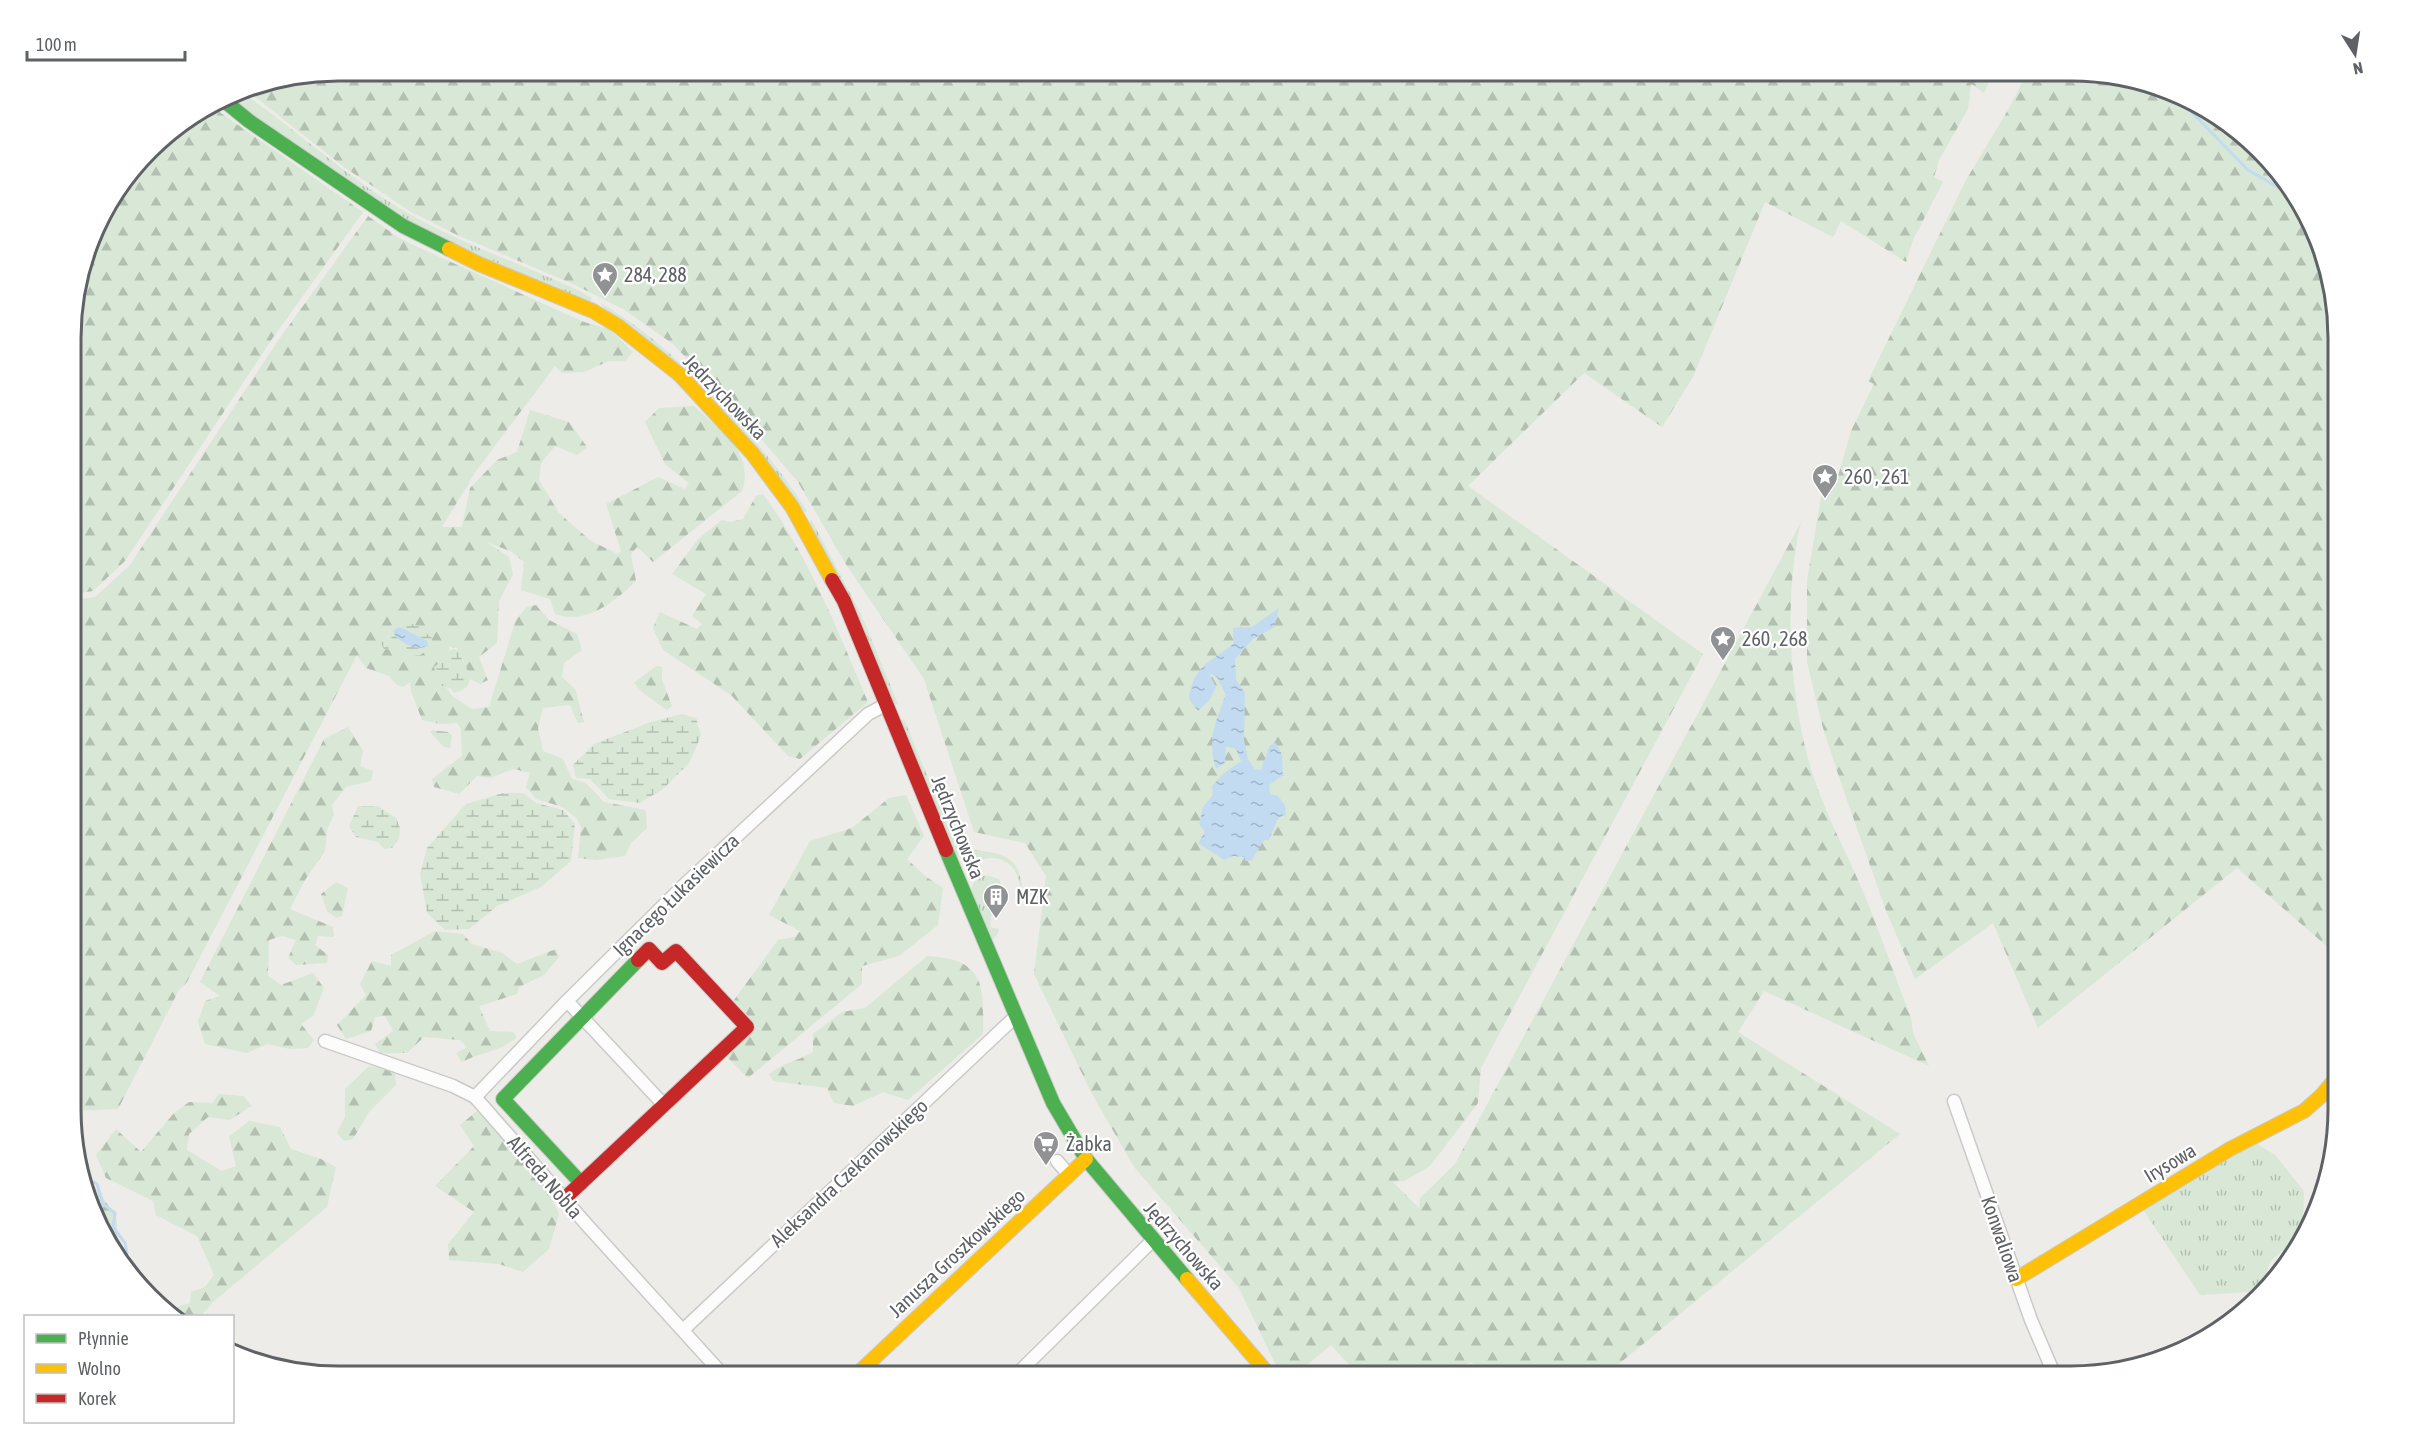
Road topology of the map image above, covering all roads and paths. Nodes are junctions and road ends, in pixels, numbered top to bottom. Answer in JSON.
{"nodes":[{"id":1,"x":230,"y":105,"type":"edge"},
{"id":2,"x":887,"y":704,"type":"junction"},
{"id":3,"x":567,"y":1001,"type":"junction"},
{"id":4,"x":581,"y":1016,"type":"junction"},
{"id":5,"x":1015,"y":1017,"type":"junction"},
{"id":6,"x":325,"y":1041,"type":"dead end"},
{"id":7,"x":2328,"y":1088,"type":"edge"},
{"id":8,"x":475,"y":1097,"type":"junction"},
{"id":9,"x":1954,"y":1101,"type":"dead end"},
{"id":10,"x":664,"y":1105,"type":"junction"},
{"id":11,"x":1086,"y":1159,"type":"junction"},
{"id":12,"x":1057,"y":1161,"type":"dead end"},
{"id":13,"x":1069,"y":1175,"type":"junction"},
{"id":14,"x":581,"y":1183,"type":"junction"},
{"id":15,"x":564,"y":1199,"type":"junction"},
{"id":16,"x":1153,"y":1240,"type":"junction"},
{"id":17,"x":2016,"y":1279,"type":"junction"},
{"id":18,"x":683,"y":1330,"type":"junction"},
{"id":19,"x":715,"y":1366,"type":"edge"},
{"id":20,"x":866,"y":1366,"type":"edge"},
{"id":21,"x":1025,"y":1366,"type":"edge"},
{"id":22,"x":1261,"y":1366,"type":"edge"},
{"id":23,"x":2051,"y":1366,"type":"edge"}],
"edges":[{"from":1,"to":2,"type":"main road","name":"Jędrzychowska"},
{"from":2,"to":3,"type":"street","name":"Ignacego Łukasiewicza"},
{"from":2,"to":5,"type":"main road","name":"Jędrzychowska"},
{"from":3,"to":4,"type":"street"},
{"from":3,"to":8,"type":"street","name":"Ignacego Łukasiewicza"},
{"from":4,"to":10,"type":"street"},
{"from":4,"to":10,"type":"main road"},
{"from":4,"to":14,"type":"main road"},
{"from":5,"to":11,"type":"main road","name":"Jędrzychowska"},
{"from":5,"to":18,"type":"street","name":"Aleksandra Czekanowskiego"},
{"from":6,"to":8,"type":"street","name":"Alfreda Nobla"},
{"from":7,"to":17,"type":"main road","name":"Irysowa"},
{"from":8,"to":15,"type":"street","name":"Alfreda Nobla"},
{"from":9,"to":17,"type":"street","name":"Konwaliowa"},
{"from":10,"to":14,"type":"main road"},
{"from":11,"to":13,"type":"main road","name":"Janusza Groszkowskiego"},
{"from":11,"to":16,"type":"main road","name":"Jędrzychowska"},
{"from":12,"to":13,"type":"street"},
{"from":13,"to":20,"type":"main road","name":"Janusza Groszkowskiego"},
{"from":14,"to":15,"type":"main road"},
{"from":15,"to":18,"type":"street","name":"Alfreda Nobla"},
{"from":16,"to":21,"type":"street"},
{"from":16,"to":22,"type":"main road","name":"Jędrzychowska"},
{"from":17,"to":23,"type":"street","name":"Konwaliowa"},
{"from":18,"to":19,"type":"street","name":"Alfreda Nobla"}]}
